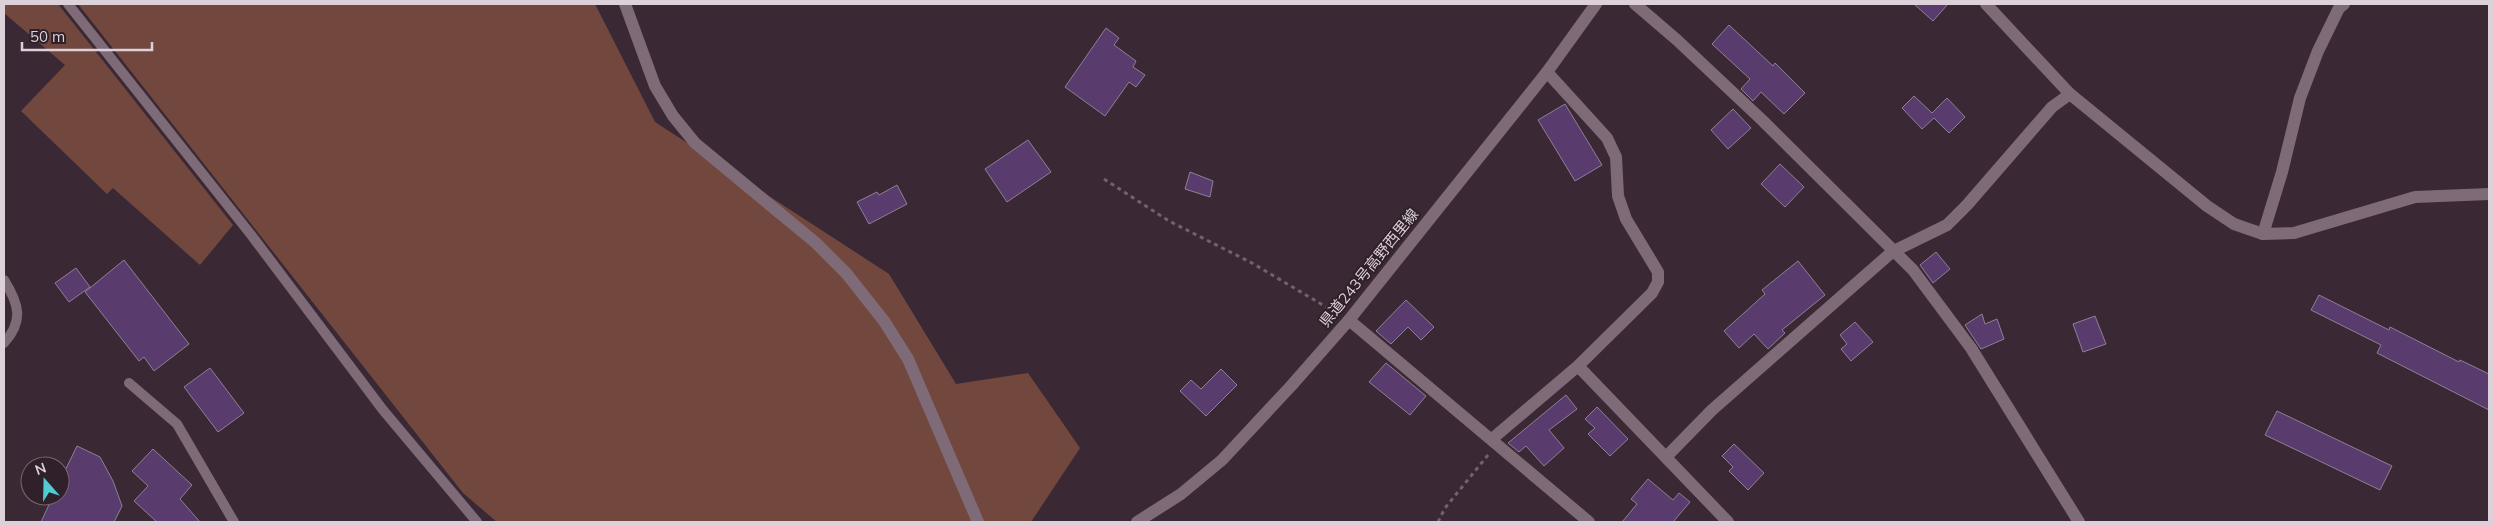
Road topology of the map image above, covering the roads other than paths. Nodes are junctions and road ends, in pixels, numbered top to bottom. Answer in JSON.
{"nodes":[{"id":1,"x":68,"y":4,"type":"edge"},
{"id":2,"x":625,"y":4,"type":"edge"},
{"id":3,"x":1596,"y":4,"type":"edge"},
{"id":4,"x":1635,"y":4,"type":"edge"},
{"id":5,"x":1986,"y":4,"type":"edge"},
{"id":6,"x":2344,"y":4,"type":"edge"},
{"id":7,"x":1547,"y":72,"type":"junction"},
{"id":8,"x":2070,"y":94,"type":"junction"},
{"id":9,"x":2489,"y":194,"type":"edge"},
{"id":10,"x":2263,"y":234,"type":"junction"},
{"id":11,"x":1892,"y":252,"type":"junction"},
{"id":12,"x":4,"y":280,"type":"edge"},
{"id":13,"x":1349,"y":320,"type":"junction"},
{"id":14,"x":4,"y":344,"type":"edge"},
{"id":15,"x":1578,"y":366,"type":"junction"},
{"id":16,"x":129,"y":383,"type":"dead end"},
{"id":17,"x":1495,"y":442,"type":"junction"},
{"id":18,"x":1666,"y":457,"type":"junction"},
{"id":19,"x":234,"y":522,"type":"edge"},
{"id":20,"x":478,"y":522,"type":"edge"},
{"id":21,"x":978,"y":522,"type":"edge"},
{"id":22,"x":1137,"y":522,"type":"edge"},
{"id":23,"x":1589,"y":522,"type":"edge"},
{"id":24,"x":1728,"y":522,"type":"edge"},
{"id":25,"x":2079,"y":522,"type":"edge"}],
"edges":[{"from":1,"to":20,"type":"lane"},
{"from":2,"to":21,"type":"street"},
{"from":3,"to":7,"type":"street","name":"県道243号高野西里線"},
{"from":4,"to":11,"type":"street"},
{"from":5,"to":8,"type":"street"},
{"from":6,"to":10,"type":"street"},
{"from":7,"to":13,"type":"street","name":"県道243号高野西里線"},
{"from":7,"to":15,"type":"street"},
{"from":8,"to":10,"type":"street"},
{"from":8,"to":11,"type":"street"},
{"from":9,"to":10,"type":"street"},
{"from":11,"to":18,"type":"street"},
{"from":11,"to":25,"type":"street"},
{"from":12,"to":14,"type":"lane"},
{"from":13,"to":17,"type":"street"},
{"from":13,"to":22,"type":"street","name":"県道243号高野西里線"},
{"from":15,"to":17,"type":"street"},
{"from":15,"to":18,"type":"street"},
{"from":16,"to":19,"type":"lane"},
{"from":17,"to":23,"type":"street"},
{"from":18,"to":24,"type":"street"}]}
